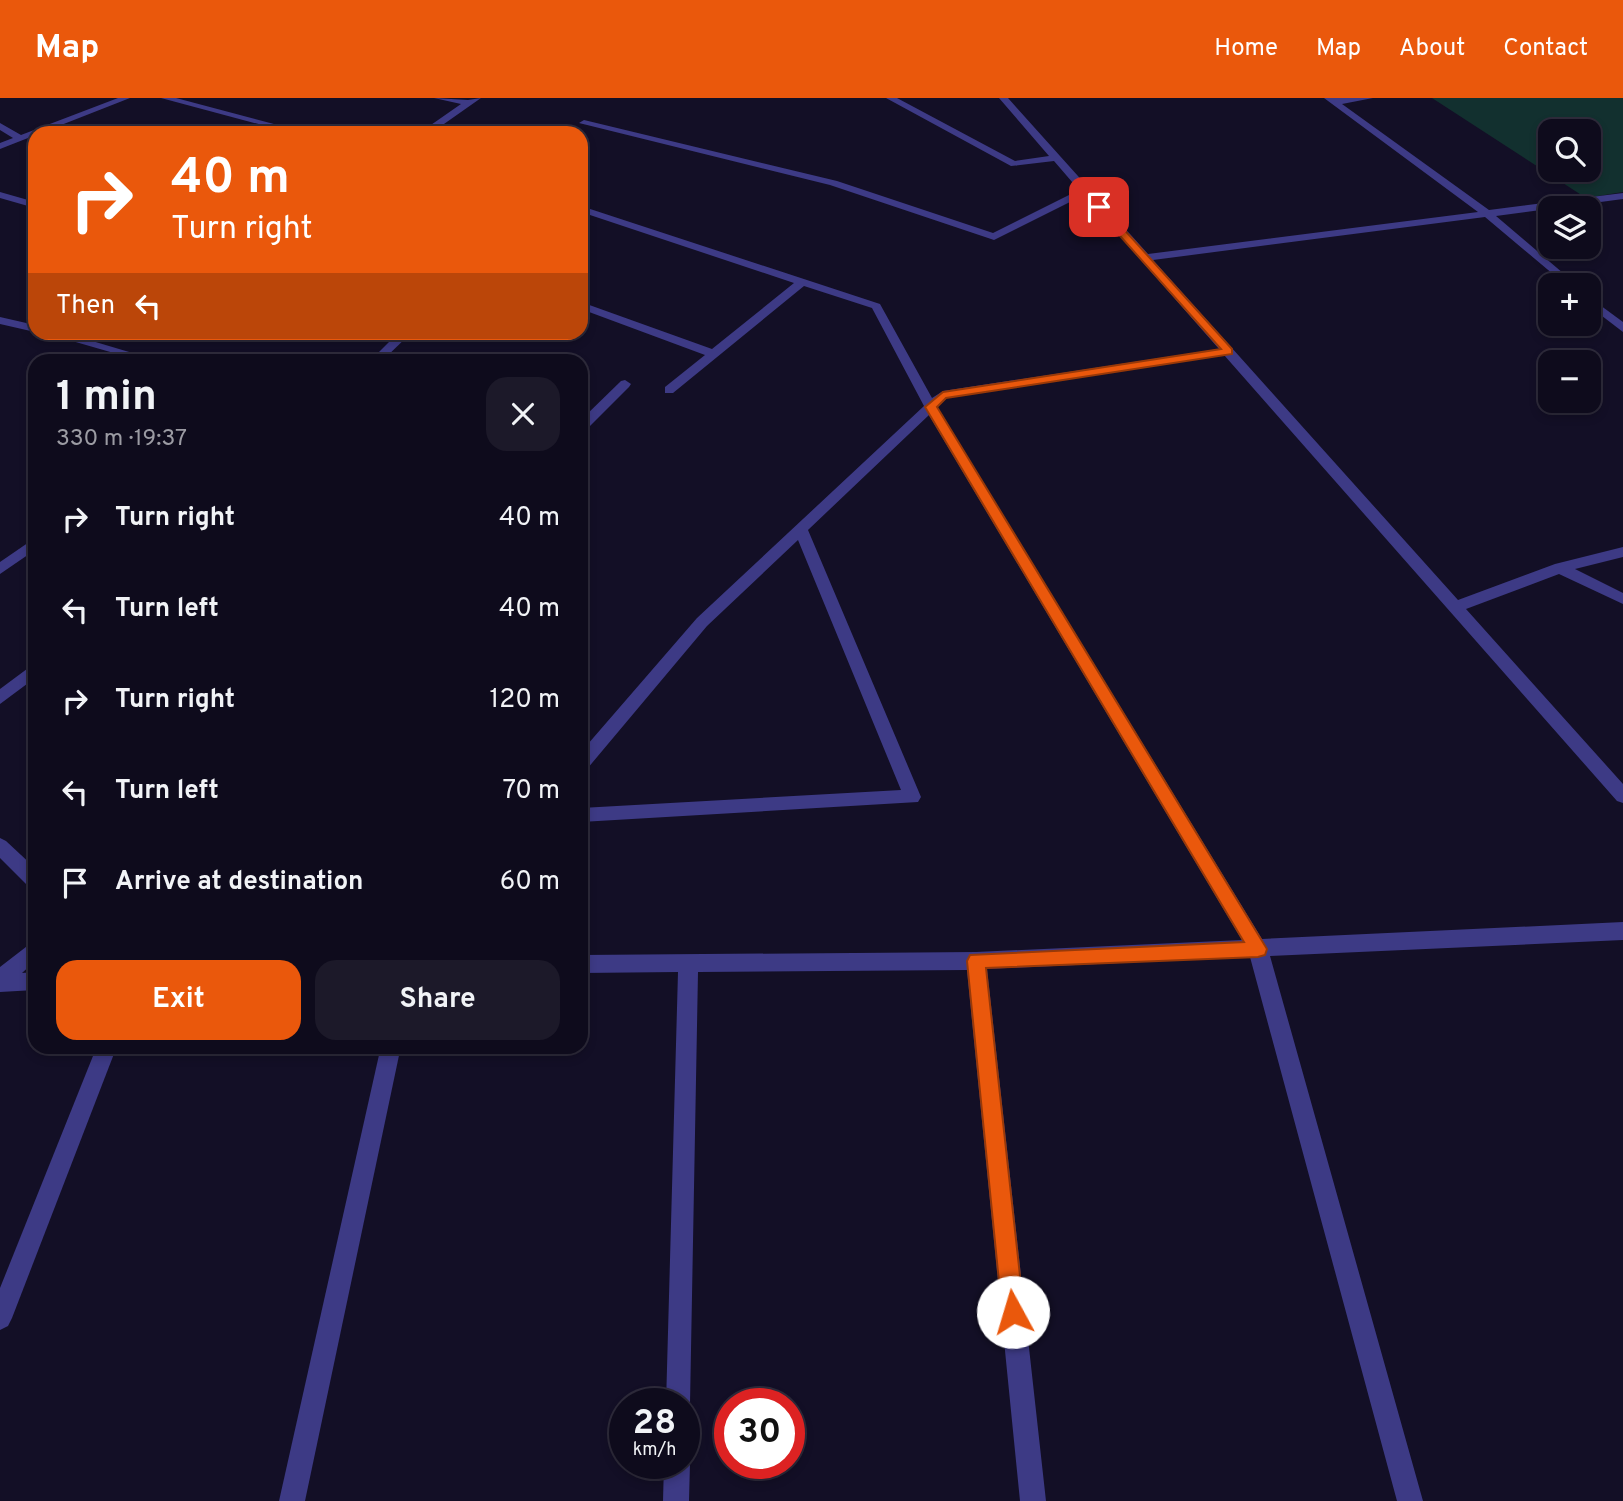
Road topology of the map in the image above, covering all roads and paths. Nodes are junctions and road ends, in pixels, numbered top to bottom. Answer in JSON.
{"nodes":[{"id":1,"x":126,"y":98,"type":"edge"},
{"id":2,"x":165,"y":98,"type":"edge"},
{"id":3,"x":438,"y":98,"type":"edge"},
{"id":4,"x":890,"y":98,"type":"edge"},
{"id":5,"x":1003,"y":98,"type":"edge"},
{"id":6,"x":1369,"y":98,"type":"edge"},
{"id":7,"x":1331,"y":100,"type":"edge"},
{"id":8,"x":473,"y":101,"type":"edge"},
{"id":9,"x":584,"y":124,"type":"dead end"},
{"id":10,"x":0,"y":126,"type":"edge"},
{"id":11,"x":53,"y":126,"type":"edge"},
{"id":12,"x":275,"y":126,"type":"edge"},
{"id":13,"x":434,"y":126,"type":"edge"},
{"id":14,"x":28,"y":135,"type":"edge"},
{"id":15,"x":20,"y":138,"type":"junction"},
{"id":16,"x":0,"y":146,"type":"edge"},
{"id":17,"x":1055,"y":158,"type":"junction"},
{"id":18,"x":1084,"y":191,"type":"junction"},
{"id":19,"x":0,"y":195,"type":"edge"},
{"id":20,"x":1623,"y":196,"type":"edge"},
{"id":21,"x":28,"y":203,"type":"edge"},
{"id":22,"x":588,"y":211,"type":"edge"},
{"id":23,"x":1488,"y":214,"type":"junction"},
{"id":24,"x":1144,"y":258,"type":"junction"},
{"id":25,"x":1558,"y":273,"type":"edge"},
{"id":26,"x":802,"y":282,"type":"junction"},
{"id":27,"x":588,"y":308,"type":"edge"},
{"id":28,"x":1601,"y":310,"type":"edge"},
{"id":29,"x":0,"y":320,"type":"edge"},
{"id":30,"x":28,"y":327,"type":"edge"},
{"id":31,"x":1623,"y":328,"type":"edge"},
{"id":32,"x":76,"y":340,"type":"edge"},
{"id":33,"x":398,"y":340,"type":"edge"},
{"id":34,"x":1228,"y":351,"type":"junction"},
{"id":35,"x":128,"y":354,"type":"edge"},
{"id":36,"x":383,"y":354,"type":"edge"},
{"id":37,"x":713,"y":354,"type":"junction"},
{"id":38,"x":625,"y":384,"type":"dead end"},
{"id":39,"x":669,"y":390,"type":"dead end"},
{"id":40,"x":931,"y":407,"type":"junction"},
{"id":41,"x":588,"y":419,"type":"edge"},
{"id":42,"x":802,"y":529,"type":"junction"},
{"id":43,"x":28,"y":548,"type":"edge"},
{"id":44,"x":1623,"y":552,"type":"edge"},
{"id":45,"x":1560,"y":568,"type":"junction"},
{"id":46,"x":0,"y":569,"type":"edge"},
{"id":47,"x":1623,"y":599,"type":"edge"},
{"id":48,"x":1455,"y":607,"type":"junction"},
{"id":49,"x":28,"y":675,"type":"edge"},
{"id":50,"x":0,"y":698,"type":"edge"},
{"id":51,"x":588,"y":756,"type":"edge"},
{"id":52,"x":1623,"y":796,"type":"edge"},
{"id":53,"x":588,"y":815,"type":"edge"},
{"id":54,"x":0,"y":846,"type":"edge"},
{"id":55,"x":28,"y":873,"type":"edge"},
{"id":56,"x":1623,"y":931,"type":"edge"},
{"id":57,"x":1258,"y":949,"type":"junction"},
{"id":58,"x":28,"y":955,"type":"edge"},
{"id":59,"x":976,"y":961,"type":"junction"},
{"id":60,"x":688,"y":963,"type":"junction"},
{"id":61,"x":588,"y":964,"type":"edge"},
{"id":62,"x":0,"y":981,"type":"edge"},
{"id":63,"x":28,"y":981,"type":"edge"},
{"id":64,"x":104,"y":1054,"type":"edge"},
{"id":65,"x":389,"y":1054,"type":"edge"},
{"id":66,"x":0,"y":1318,"type":"edge"},
{"id":67,"x":678,"y":1388,"type":"edge"},
{"id":68,"x":677,"y":1479,"type":"edge"},
{"id":69,"x":292,"y":1501,"type":"edge"},
{"id":70,"x":676,"y":1501,"type":"edge"},
{"id":71,"x":1033,"y":1501,"type":"edge"},
{"id":72,"x":1410,"y":1501,"type":"edge"}],
"edges":[{"from":1,"to":11,"type":"street"},
{"from":2,"to":12,"type":"street"},
{"from":3,"to":8,"type":"street"},
{"from":4,"to":17,"type":"street"},
{"from":5,"to":17,"type":"street"},
{"from":6,"to":7,"type":"street"},
{"from":7,"to":23,"type":"street"},
{"from":8,"to":13,"type":"street"},
{"from":9,"to":18,"type":"street"},
{"from":10,"to":15,"type":"street"},
{"from":14,"to":15,"type":"street"},
{"from":15,"to":16,"type":"street"},
{"from":17,"to":18,"type":"street"},
{"from":18,"to":24,"type":"street"},
{"from":19,"to":21,"type":"street"},
{"from":20,"to":23,"type":"street"},
{"from":22,"to":26,"type":"street"},
{"from":23,"to":24,"type":"street"},
{"from":23,"to":25,"type":"street"},
{"from":24,"to":34,"type":"street"},
{"from":26,"to":37,"type":"street"},
{"from":26,"to":40,"type":"street"},
{"from":27,"to":37,"type":"street"},
{"from":28,"to":31,"type":"street"},
{"from":29,"to":30,"type":"street"},
{"from":32,"to":35,"type":"street"},
{"from":33,"to":36,"type":"street"},
{"from":34,"to":40,"type":"street"},
{"from":34,"to":48,"type":"street"},
{"from":37,"to":39,"type":"street"},
{"from":38,"to":41,"type":"street"},
{"from":40,"to":42,"type":"street"},
{"from":40,"to":57,"type":"street"},
{"from":42,"to":51,"type":"street"},
{"from":42,"to":53,"type":"street"},
{"from":43,"to":46,"type":"street"},
{"from":44,"to":45,"type":"street"},
{"from":45,"to":47,"type":"street"},
{"from":45,"to":48,"type":"street"},
{"from":48,"to":52,"type":"street"},
{"from":49,"to":50,"type":"street"},
{"from":54,"to":55,"type":"street"},
{"from":56,"to":57,"type":"street"},
{"from":57,"to":59,"type":"street"},
{"from":57,"to":72,"type":"street"},
{"from":58,"to":62,"type":"street"},
{"from":59,"to":60,"type":"street"},
{"from":59,"to":71,"type":"street"},
{"from":60,"to":61,"type":"street"},
{"from":60,"to":67,"type":"street"},
{"from":62,"to":63,"type":"street"},
{"from":64,"to":66,"type":"street"},
{"from":65,"to":69,"type":"street"},
{"from":68,"to":70,"type":"street"}]}
